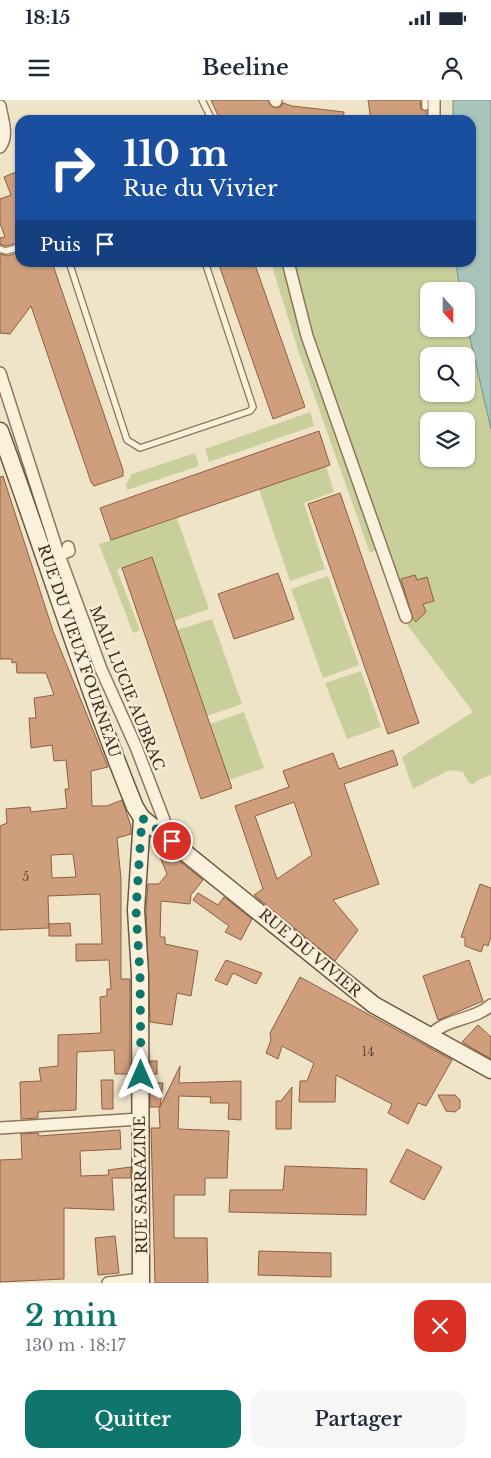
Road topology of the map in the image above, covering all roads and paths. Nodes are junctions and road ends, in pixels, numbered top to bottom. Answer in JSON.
{"nodes":[{"id":1,"x":202,"y":100,"type":"edge"},
{"id":2,"x":425,"y":100,"type":"edge"},
{"id":3,"x":429,"y":104,"type":"edge"},
{"id":4,"x":0,"y":106,"type":"edge"},
{"id":5,"x":210,"y":115,"type":"edge"},
{"id":6,"x":0,"y":147,"type":"edge"},
{"id":7,"x":15,"y":248,"type":"edge"},
{"id":8,"x":0,"y":249,"type":"edge"},
{"id":9,"x":71,"y":267,"type":"edge"},
{"id":10,"x":208,"y":267,"type":"edge"},
{"id":11,"x":289,"y":267,"type":"edge"},
{"id":12,"x":0,"y":373,"type":"edge"},
{"id":13,"x":0,"y":431,"type":"edge"},
{"id":14,"x":11,"y":473,"type":"edge"},
{"id":15,"x":68,"y":547,"type":"dead end"},
{"id":16,"x":59,"y":555,"type":"junction"},
{"id":17,"x":406,"y":617,"type":"dead end"},
{"id":18,"x":142,"y":818,"type":"junction"},
{"id":19,"x":158,"y":830,"type":"junction"},
{"id":20,"x":491,"y":1004,"type":"edge"},
{"id":21,"x":430,"y":1036,"type":"junction"},
{"id":22,"x":491,"y":1070,"type":"edge"},
{"id":23,"x":140,"y":1119,"type":"junction"},
{"id":24,"x":0,"y":1128,"type":"edge"},
{"id":25,"x":141,"y":1281,"type":"edge"},
{"id":26,"x":108,"y":1283,"type":"edge"}],
"edges":[{"from":1,"to":5,"type":"lane"},
{"from":2,"to":3,"type":"lane"},
{"from":4,"to":6,"type":"street"},
{"from":7,"to":8,"type":"lane"},
{"from":9,"to":10,"type":"lane"},
{"from":11,"to":17,"type":"street"},
{"from":12,"to":16,"type":"street","name":"MAIL LUCIE AUBRAC"},
{"from":13,"to":14,"type":"main road","name":"RUE DU VIEUX FOURNEAU"},
{"from":14,"to":18,"type":"main road","name":"RUE DU VIEUX FOURNEAU"},
{"from":15,"to":16,"type":"street"},
{"from":16,"to":19,"type":"street","name":"MAIL LUCIE AUBRAC"},
{"from":18,"to":19,"type":"main road","name":"RUE DU VIVIER"},
{"from":18,"to":23,"type":"main road","name":"RUE SARRAZINE"},
{"from":19,"to":21,"type":"main road","name":"RUE DU VIVIER"},
{"from":20,"to":21,"type":"street"},
{"from":21,"to":22,"type":"main road","name":"RUE DU VIVIER"},
{"from":23,"to":24,"type":"street"},
{"from":23,"to":25,"type":"main road","name":"RUE SARRAZINE"},
{"from":25,"to":26,"type":"street"}]}
